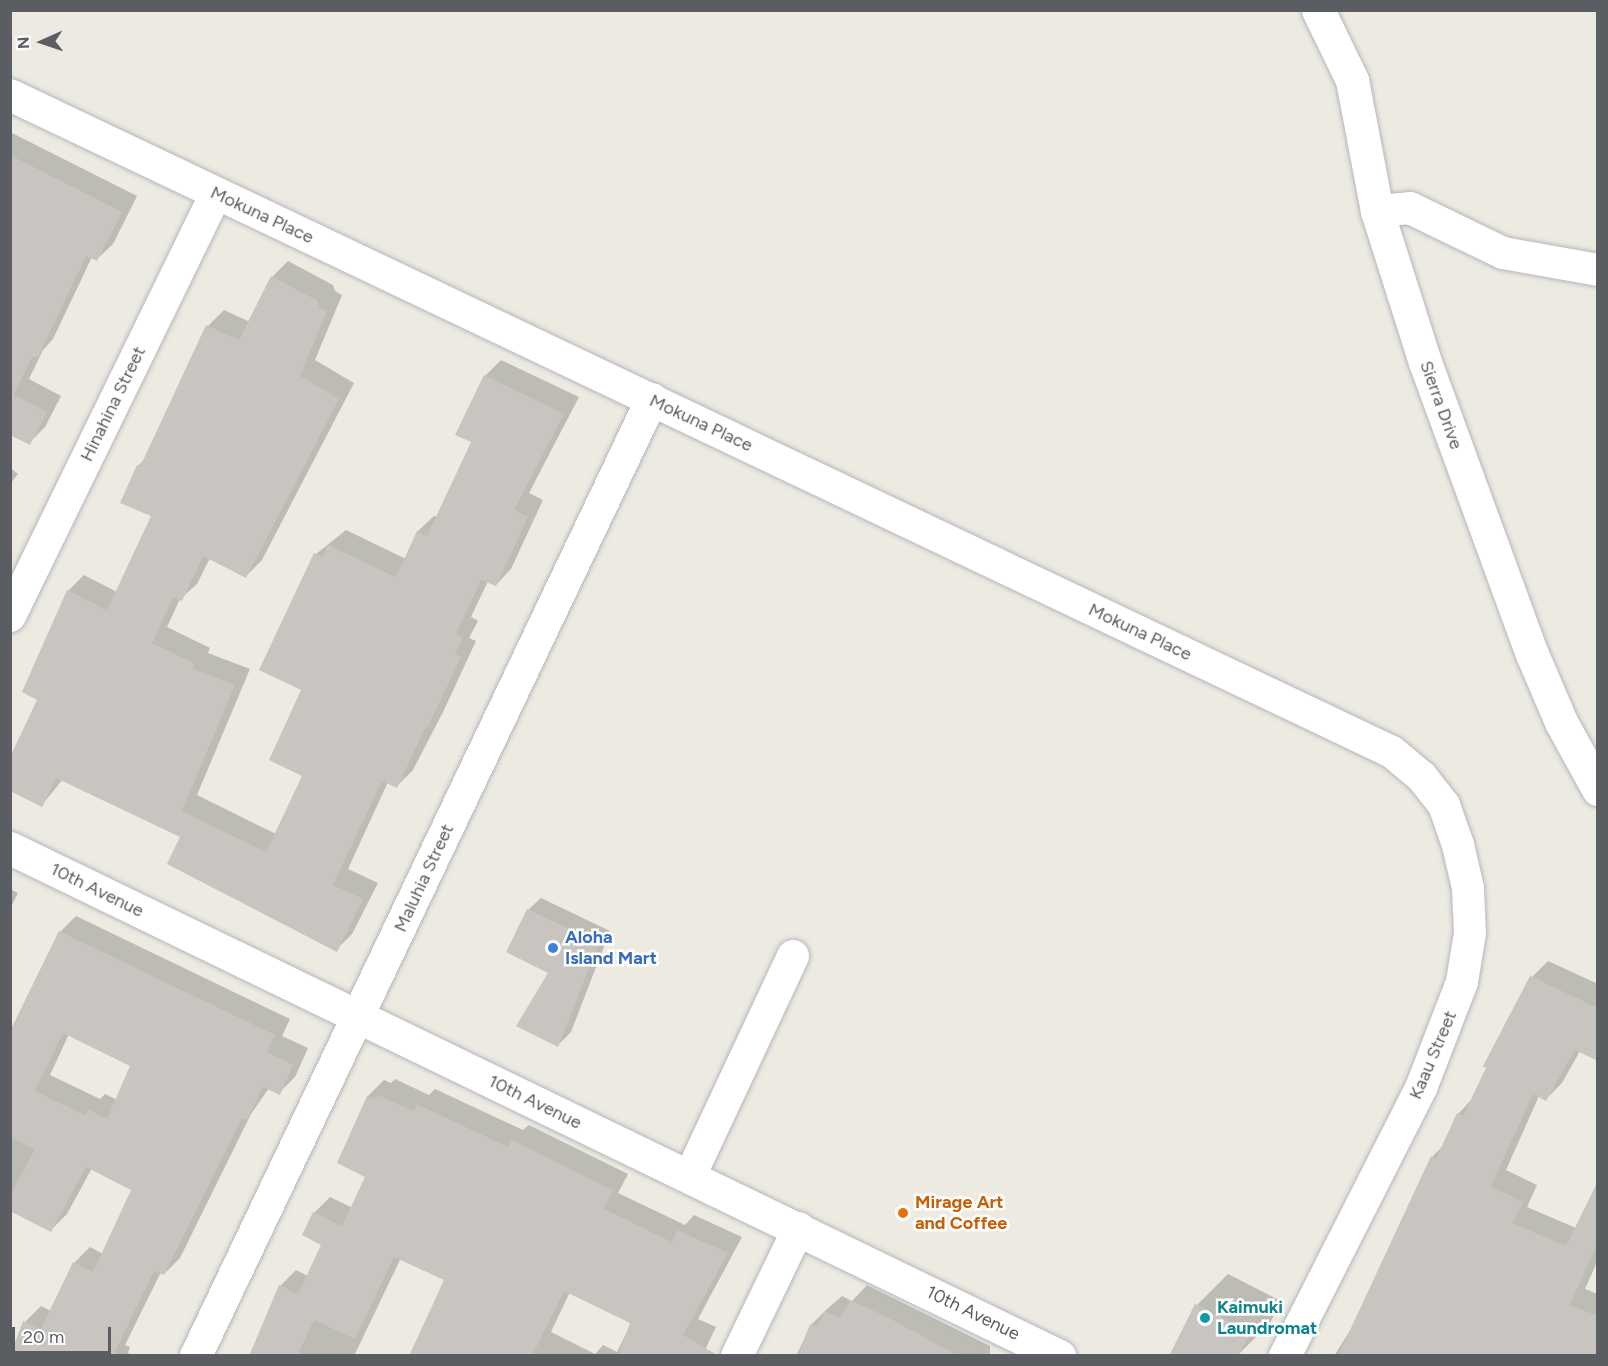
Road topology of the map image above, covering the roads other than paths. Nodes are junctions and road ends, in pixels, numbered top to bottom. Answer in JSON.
{"nodes":[{"id":1,"x":1318,"y":10,"type":"edge"},
{"id":2,"x":10,"y":95,"type":"edge"},
{"id":3,"x":216,"y":193,"type":"junction"},
{"id":4,"x":1377,"y":211,"type":"junction"},
{"id":5,"x":1598,"y":270,"type":"edge"},
{"id":6,"x":652,"y":399,"type":"junction"},
{"id":7,"x":10,"y":616,"type":"edge"},
{"id":8,"x":1392,"y":752,"type":"joint"},
{"id":9,"x":1598,"y":789,"type":"edge"},
{"id":10,"x":10,"y":848,"type":"edge"},
{"id":11,"x":793,"y":956,"type":"dead end"},
{"id":12,"x":358,"y":1017,"type":"junction"},
{"id":13,"x":690,"y":1176,"type":"junction"},
{"id":14,"x":799,"y":1228,"type":"junction"},
{"id":15,"x":196,"y":1356,"type":"edge"},
{"id":16,"x":737,"y":1356,"type":"edge"},
{"id":17,"x":1059,"y":1356,"type":"edge"},
{"id":18,"x":1285,"y":1356,"type":"edge"}],
"edges":[{"from":1,"to":4,"type":"street","name":"Sierra Drive"},
{"from":2,"to":3,"type":"street","name":"Mokuna Place"},
{"from":3,"to":6,"type":"street","name":"Mokuna Place"},
{"from":3,"to":7,"type":"street","name":"Hinahina Street"},
{"from":4,"to":5,"type":"street"},
{"from":4,"to":9,"type":"street","name":"Sierra Drive"},
{"from":6,"to":8,"type":"street","name":"Mokuna Place"},
{"from":6,"to":12,"type":"street","name":"Maluhia Street"},
{"from":8,"to":18,"type":"street","name":"Kaau Street"},
{"from":10,"to":12,"type":"street","name":"10th Avenue"},
{"from":11,"to":13,"type":"street"},
{"from":12,"to":13,"type":"street","name":"10th Avenue"},
{"from":12,"to":15,"type":"street","name":"Maluhia Street"},
{"from":13,"to":14,"type":"street","name":"10th Avenue"},
{"from":14,"to":16,"type":"street"},
{"from":14,"to":17,"type":"street","name":"10th Avenue"}]}
